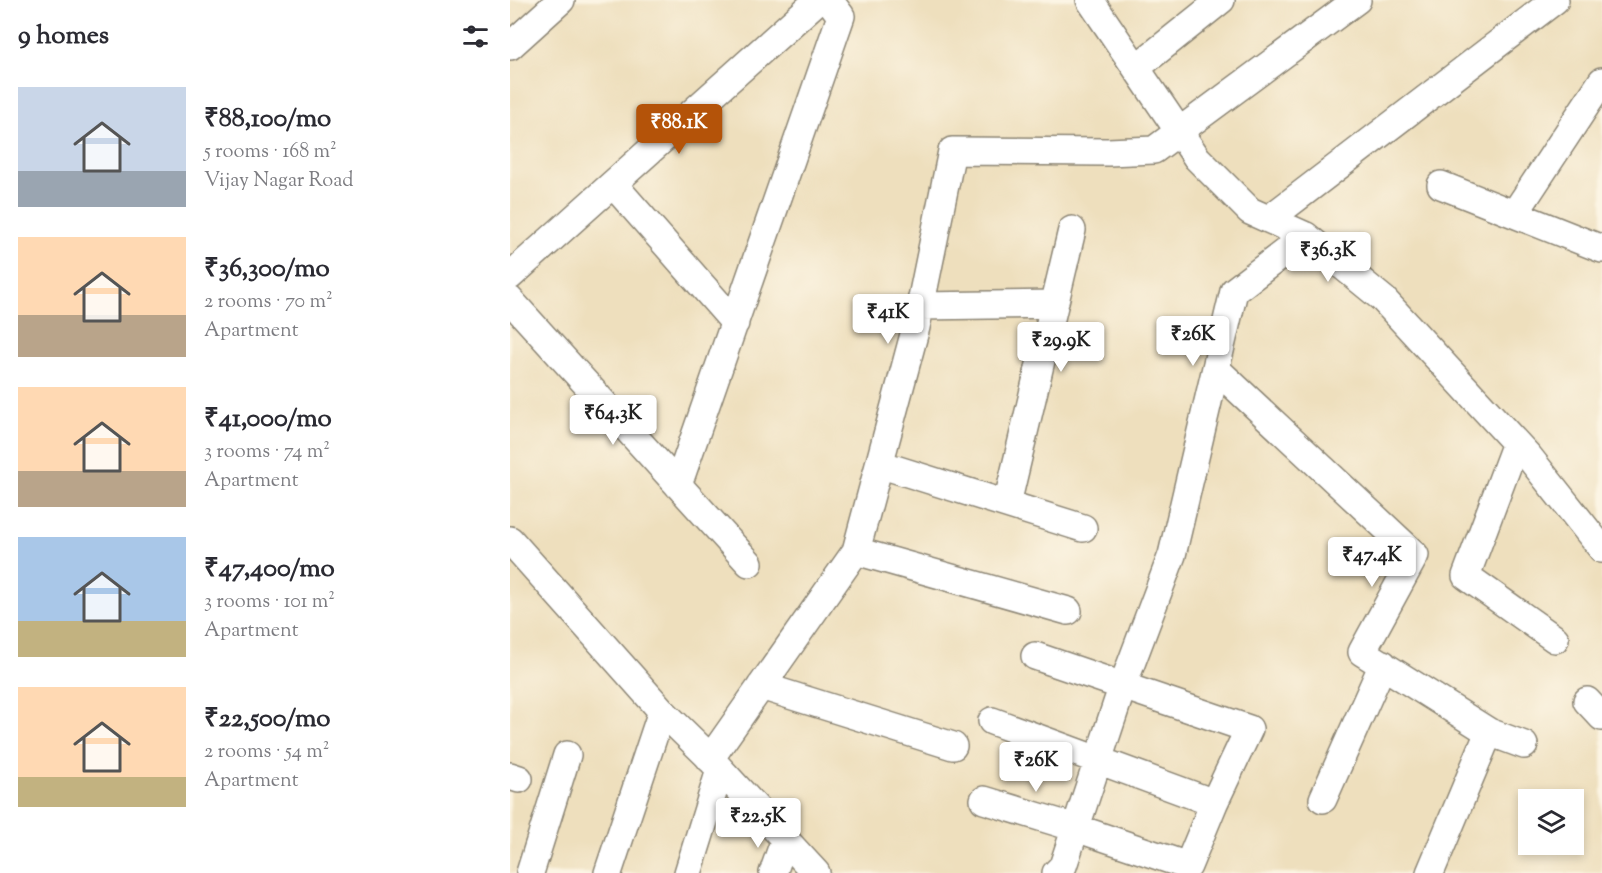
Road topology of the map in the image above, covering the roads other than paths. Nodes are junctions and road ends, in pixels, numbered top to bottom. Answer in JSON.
{"nodes":[{"id":1,"x":561,"y":0,"type":"edge"},
{"id":2,"x":818,"y":0,"type":"edge"},
{"id":3,"x":829,"y":0,"type":"edge"},
{"id":4,"x":1090,"y":0,"type":"edge"},
{"id":5,"x":1221,"y":0,"type":"edge"},
{"id":6,"x":1357,"y":0,"type":"edge"},
{"id":7,"x":1555,"y":0,"type":"edge"},
{"id":8,"x":510,"y":46,"type":"edge"},
{"id":9,"x":1136,"y":68,"type":"junction"},
{"id":10,"x":1601,"y":84,"type":"edge"},
{"id":11,"x":1180,"y":132,"type":"junction"},
{"id":12,"x":613,"y":184,"type":"junction"},
{"id":13,"x":1441,"y":185,"type":"dead end"},
{"id":14,"x":1515,"y":213,"type":"junction"},
{"id":15,"x":1269,"y":219,"type":"junction"},
{"id":16,"x":1072,"y":231,"type":"dead end"},
{"id":17,"x":1306,"y":236,"type":"junction"},
{"id":18,"x":1602,"y":249,"type":"edge"},
{"id":19,"x":510,"y":276,"type":"edge"},
{"id":20,"x":510,"y":300,"type":"edge"},
{"id":21,"x":1054,"y":304,"type":"junction"},
{"id":22,"x":920,"y":306,"type":"junction"},
{"id":23,"x":735,"y":323,"type":"junction"},
{"id":24,"x":1216,"y":369,"type":"junction"},
{"id":25,"x":1516,"y":443,"type":"junction"},
{"id":26,"x":879,"y":464,"type":"junction"},
{"id":27,"x":678,"y":485,"type":"junction"},
{"id":28,"x":1007,"y":504,"type":"junction"},
{"id":29,"x":1083,"y":528,"type":"dead end"},
{"id":30,"x":510,"y":540,"type":"edge"},
{"id":31,"x":1602,"y":549,"type":"edge"},
{"id":32,"x":856,"y":550,"type":"junction"},
{"id":33,"x":748,"y":563,"type":"dead end"},
{"id":34,"x":1068,"y":611,"type":"dead end"},
{"id":35,"x":1555,"y":639,"type":"dead end"},
{"id":36,"x":1035,"y":656,"type":"dead end"},
{"id":37,"x":1383,"y":664,"type":"junction"},
{"id":38,"x":762,"y":686,"type":"junction"},
{"id":39,"x":1123,"y":686,"type":"junction"},
{"id":40,"x":662,"y":711,"type":"junction"},
{"id":41,"x":992,"y":721,"type":"dead end"},
{"id":42,"x":1489,"y":732,"type":"junction"},
{"id":43,"x":1524,"y":745,"type":"dead end"},
{"id":44,"x":953,"y":746,"type":"dead end"},
{"id":45,"x":567,"y":755,"type":"dead end"},
{"id":46,"x":1099,"y":759,"type":"junction"},
{"id":47,"x":715,"y":764,"type":"junction"},
{"id":48,"x":1323,"y":799,"type":"dead end"},
{"id":49,"x":984,"y":800,"type":"dead end"},
{"id":50,"x":1214,"y":803,"type":"junction"},
{"id":51,"x":1076,"y":828,"type":"junction"},
{"id":52,"x":784,"y":839,"type":"junction"},
{"id":53,"x":1164,"y":867,"type":"edge"},
{"id":54,"x":530,"y":873,"type":"edge"},
{"id":55,"x":608,"y":873,"type":"edge"},
{"id":56,"x":688,"y":873,"type":"edge"},
{"id":57,"x":773,"y":873,"type":"edge"},
{"id":58,"x":816,"y":873,"type":"edge"},
{"id":59,"x":1056,"y":873,"type":"edge"},
{"id":60,"x":1430,"y":873,"type":"edge"}],
"edges":[{"from":1,"to":8,"type":"street"},
{"from":2,"to":12,"type":"street"},
{"from":3,"to":23,"type":"street"},
{"from":4,"to":9,"type":"street"},
{"from":5,"to":9,"type":"street"},
{"from":6,"to":11,"type":"street"},
{"from":7,"to":15,"type":"street"},
{"from":9,"to":11,"type":"street"},
{"from":10,"to":14,"type":"street"},
{"from":11,"to":15,"type":"street"},
{"from":11,"to":22,"type":"street"},
{"from":12,"to":19,"type":"street"},
{"from":12,"to":23,"type":"street"},
{"from":13,"to":14,"type":"street"},
{"from":14,"to":18,"type":"street"},
{"from":15,"to":17,"type":"street"},
{"from":16,"to":21,"type":"street"},
{"from":17,"to":24,"type":"street"},
{"from":17,"to":25,"type":"street"},
{"from":20,"to":27,"type":"street"},
{"from":21,"to":22,"type":"street"},
{"from":21,"to":28,"type":"street"},
{"from":22,"to":26,"type":"street"},
{"from":23,"to":27,"type":"street"},
{"from":24,"to":37,"type":"street"},
{"from":24,"to":39,"type":"street"},
{"from":25,"to":31,"type":"street"},
{"from":25,"to":35,"type":"street"},
{"from":26,"to":28,"type":"street"},
{"from":26,"to":32,"type":"street"},
{"from":27,"to":33,"type":"street"},
{"from":28,"to":29,"type":"street"},
{"from":30,"to":40,"type":"street"},
{"from":32,"to":34,"type":"street"},
{"from":32,"to":38,"type":"street"},
{"from":36,"to":39,"type":"street"},
{"from":37,"to":42,"type":"street"},
{"from":37,"to":48,"type":"street"},
{"from":38,"to":44,"type":"street"},
{"from":38,"to":47,"type":"street"},
{"from":39,"to":46,"type":"street"},
{"from":39,"to":50,"type":"street"},
{"from":40,"to":47,"type":"street"},
{"from":40,"to":55,"type":"street"},
{"from":41,"to":46,"type":"street"},
{"from":42,"to":43,"type":"street"},
{"from":42,"to":60,"type":"street"},
{"from":45,"to":54,"type":"street"},
{"from":46,"to":50,"type":"street"},
{"from":46,"to":51,"type":"street"},
{"from":47,"to":52,"type":"street"},
{"from":47,"to":56,"type":"street"},
{"from":49,"to":51,"type":"street"},
{"from":50,"to":53,"type":"street"},
{"from":51,"to":53,"type":"street"},
{"from":51,"to":59,"type":"street"},
{"from":52,"to":57,"type":"street"},
{"from":52,"to":58,"type":"street"}]}
